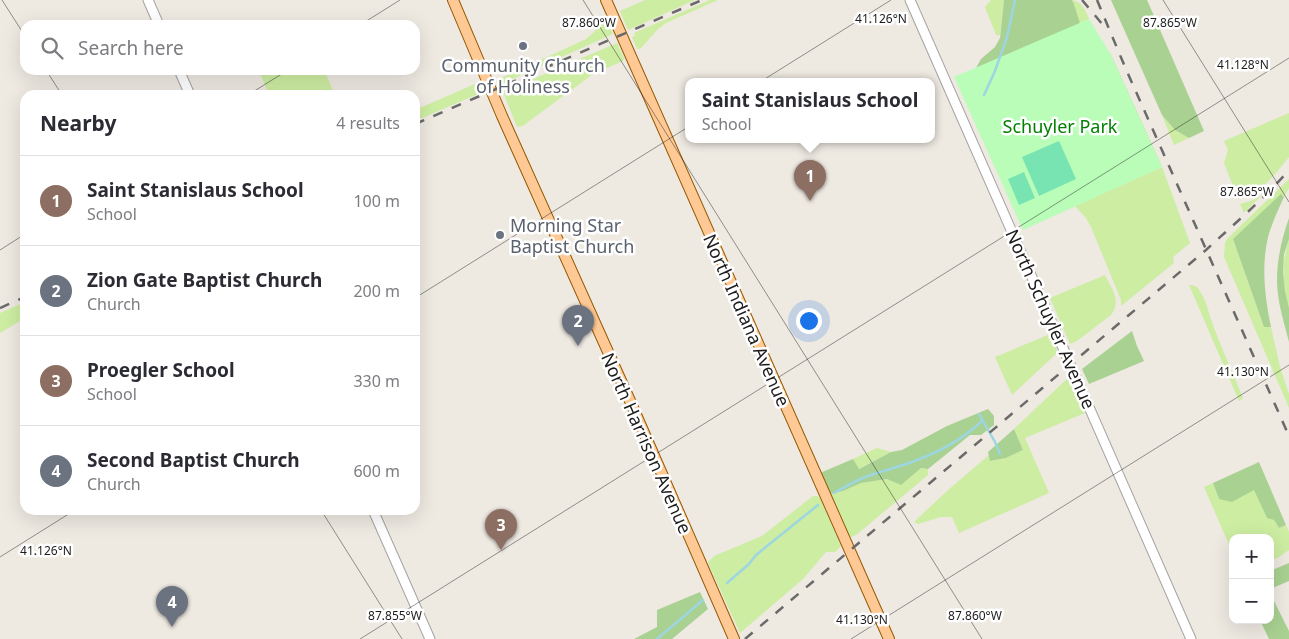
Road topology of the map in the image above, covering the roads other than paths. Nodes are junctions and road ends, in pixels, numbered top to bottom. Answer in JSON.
{"nodes":[{"id":1,"x":148,"y":0,"type":"edge"},
{"id":2,"x":453,"y":0,"type":"edge"},
{"id":3,"x":606,"y":0,"type":"edge"},
{"id":4,"x":910,"y":0,"type":"edge"},
{"id":5,"x":157,"y":20,"type":"edge"},
{"id":6,"x":181,"y":75,"type":"edge"},
{"id":7,"x":188,"y":90,"type":"edge"},
{"id":8,"x":375,"y":515,"type":"edge"},
{"id":9,"x":430,"y":639,"type":"edge"},
{"id":10,"x":734,"y":639,"type":"edge"},
{"id":11,"x":889,"y":639,"type":"edge"},
{"id":12,"x":1191,"y":639,"type":"edge"}],
"edges":[{"from":1,"to":5,"type":"street"},
{"from":2,"to":10,"type":"main road","name":"North Harrison Avenue"},
{"from":3,"to":11,"type":"main road","name":"North Indiana Avenue"},
{"from":4,"to":12,"type":"street","name":"North Schuyler Avenue"},
{"from":6,"to":7,"type":"street"},
{"from":8,"to":9,"type":"street"}]}
